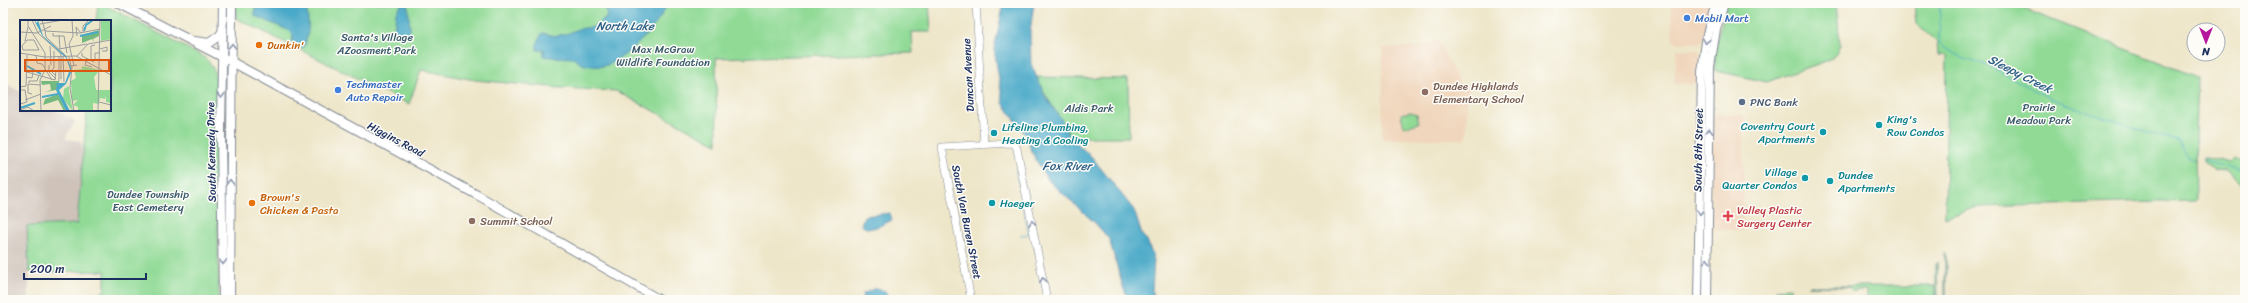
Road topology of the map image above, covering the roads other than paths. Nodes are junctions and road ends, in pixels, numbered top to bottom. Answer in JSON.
{"nodes":[{"id":1,"x":118,"y":3,"type":"edge"},
{"id":2,"x":223,"y":3,"type":"edge"},
{"id":3,"x":232,"y":3,"type":"edge"},
{"id":4,"x":976,"y":3,"type":"edge"},
{"id":5,"x":1716,"y":3,"type":"edge"},
{"id":6,"x":1724,"y":3,"type":"edge"},
{"id":7,"x":223,"y":29,"type":"junction"},
{"id":8,"x":185,"y":39,"type":"junction"},
{"id":9,"x":222,"y":57,"type":"junction"},
{"id":10,"x":232,"y":62,"type":"junction"},
{"id":11,"x":984,"y":145,"type":"junction"},
{"id":12,"x":224,"y":300,"type":"edge"},
{"id":13,"x":230,"y":300,"type":"edge"},
{"id":14,"x":660,"y":300,"type":"edge"},
{"id":15,"x":971,"y":300,"type":"edge"},
{"id":16,"x":1047,"y":300,"type":"edge"},
{"id":17,"x":1698,"y":300,"type":"edge"},
{"id":18,"x":1707,"y":300,"type":"edge"}],
"edges":[{"from":1,"to":8,"type":"main road","name":"Higgins Road"},
{"from":2,"to":7,"type":"main road","name":"South Kennedy Drive"},
{"from":10,"to":3,"type":"main road","name":"South Kennedy Drive","one_way":true},
{"from":4,"to":11,"type":"street","name":"Duncan Avenue"},
{"from":5,"to":17,"type":"main road","name":"South 8th Street","one_way":true},
{"from":18,"to":6,"type":"main road","name":"South 8th Street","one_way":true},
{"from":7,"to":8,"type":"main road"},
{"from":7,"to":9,"type":"main road","name":"South Kennedy Drive"},
{"from":8,"to":9,"type":"main road","name":"Higgins Road"},
{"from":9,"to":10,"type":"main road","name":"Higgins Road"},
{"from":9,"to":12,"type":"main road","name":"South Kennedy Drive","one_way":true},
{"from":13,"to":10,"type":"main road","name":"South Kennedy Drive","one_way":true},
{"from":10,"to":14,"type":"main road","name":"Higgins Road"},
{"from":11,"to":15,"type":"street","name":"South Van Buren Street"},
{"from":16,"to":11,"type":"street","one_way":true}]}
